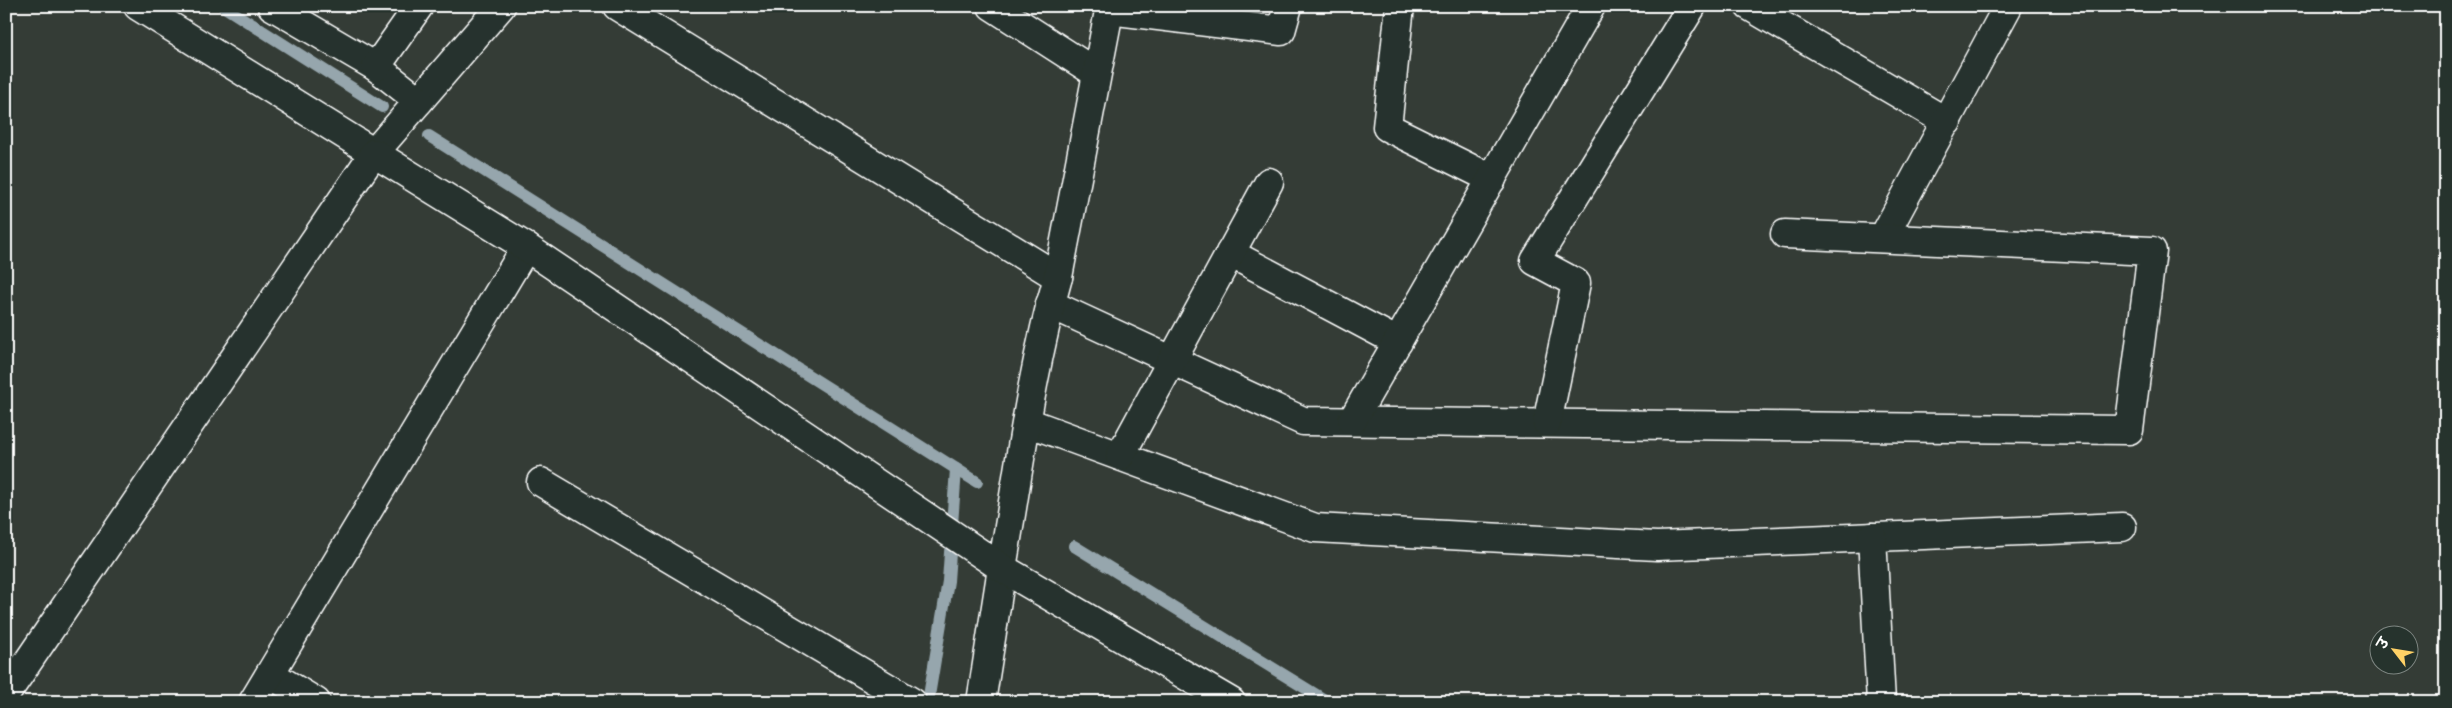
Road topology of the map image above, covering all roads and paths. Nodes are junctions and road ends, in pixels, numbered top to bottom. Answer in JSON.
{"nodes":[{"id":1,"x":138,"y":6,"type":"edge"},
{"id":2,"x":419,"y":6,"type":"edge"},
{"id":3,"x":501,"y":6,"type":"edge"},
{"id":4,"x":617,"y":6,"type":"edge"},
{"id":5,"x":992,"y":6,"type":"edge"},
{"id":6,"x":1288,"y":6,"type":"edge"},
{"id":7,"x":1400,"y":6,"type":"edge"},
{"id":8,"x":1591,"y":6,"type":"edge"},
{"id":9,"x":1692,"y":6,"type":"edge"},
{"id":10,"x":1749,"y":6,"type":"edge"},
{"id":11,"x":2008,"y":6,"type":"edge"},
{"id":12,"x":279,"y":8,"type":"edge"},
{"id":13,"x":1109,"y":8,"type":"edge"},
{"id":14,"x":376,"y":67,"type":"junction"},
{"id":15,"x":1096,"y":73,"type":"junction"},
{"id":16,"x":419,"y":101,"type":"junction"},
{"id":17,"x":1947,"y":122,"type":"junction"},
{"id":18,"x":374,"y":154,"type":"junction"},
{"id":19,"x":1492,"y":179,"type":"junction"},
{"id":20,"x":1269,"y":182,"type":"dead end"},
{"id":21,"x":1786,"y":234,"type":"dead end"},
{"id":22,"x":1883,"y":238,"type":"junction"},
{"id":23,"x":526,"y":247,"type":"junction"},
{"id":24,"x":1230,"y":253,"type":"junction"},
{"id":25,"x":1058,"y":277,"type":"junction"},
{"id":26,"x":1050,"y":304,"type":"junction"},
{"id":27,"x":1398,"y":342,"type":"junction"},
{"id":28,"x":1172,"y":360,"type":"junction"},
{"id":29,"x":1352,"y":421,"type":"junction"},
{"id":30,"x":1027,"y":422,"type":"junction"},
{"id":31,"x":1547,"y":423,"type":"junction"},
{"id":32,"x":1120,"y":456,"type":"junction"},
{"id":33,"x":541,"y":482,"type":"dead end"},
{"id":34,"x":2122,"y":527,"type":"dead end"},
{"id":35,"x":1872,"y":537,"type":"junction"},
{"id":36,"x":1002,"y":568,"type":"junction"},
{"id":37,"x":270,"y":674,"type":"junction"},
{"id":38,"x":6,"y":694,"type":"edge"},
{"id":39,"x":253,"y":702,"type":"edge"},
{"id":40,"x":316,"y":702,"type":"edge"},
{"id":41,"x":912,"y":702,"type":"edge"},
{"id":42,"x":981,"y":702,"type":"edge"},
{"id":43,"x":1231,"y":702,"type":"edge"},
{"id":44,"x":1881,"y":702,"type":"edge"}],
"edges":[{"from":1,"to":18,"type":"street"},
{"from":2,"to":14,"type":"street"},
{"from":3,"to":16,"type":"street"},
{"from":4,"to":25,"type":"street"},
{"from":5,"to":15,"type":"street"},
{"from":6,"to":13,"type":"street"},
{"from":7,"to":19,"type":"street"},
{"from":8,"to":19,"type":"street"},
{"from":9,"to":31,"type":"street"},
{"from":10,"to":17,"type":"street"},
{"from":11,"to":17,"type":"street"},
{"from":12,"to":14,"type":"street"},
{"from":13,"to":15,"type":"street"},
{"from":14,"to":16,"type":"street"},
{"from":15,"to":25,"type":"street"},
{"from":16,"to":18,"type":"street"},
{"from":17,"to":22,"type":"street"},
{"from":18,"to":23,"type":"street"},
{"from":18,"to":38,"type":"street"},
{"from":19,"to":27,"type":"street"},
{"from":20,"to":24,"type":"street"},
{"from":21,"to":22,"type":"street"},
{"from":22,"to":31,"type":"street"},
{"from":23,"to":36,"type":"street"},
{"from":23,"to":37,"type":"street"},
{"from":24,"to":27,"type":"street"},
{"from":24,"to":28,"type":"street"},
{"from":25,"to":26,"type":"street"},
{"from":26,"to":28,"type":"street"},
{"from":26,"to":30,"type":"street"},
{"from":27,"to":29,"type":"street"},
{"from":28,"to":29,"type":"street"},
{"from":28,"to":32,"type":"street"},
{"from":29,"to":31,"type":"street"},
{"from":30,"to":32,"type":"street"},
{"from":30,"to":36,"type":"street"},
{"from":32,"to":35,"type":"street"},
{"from":33,"to":41,"type":"street"},
{"from":34,"to":35,"type":"street"},
{"from":35,"to":44,"type":"street"},
{"from":36,"to":42,"type":"street"},
{"from":36,"to":43,"type":"street"},
{"from":37,"to":39,"type":"street"},
{"from":37,"to":40,"type":"street"}]}
